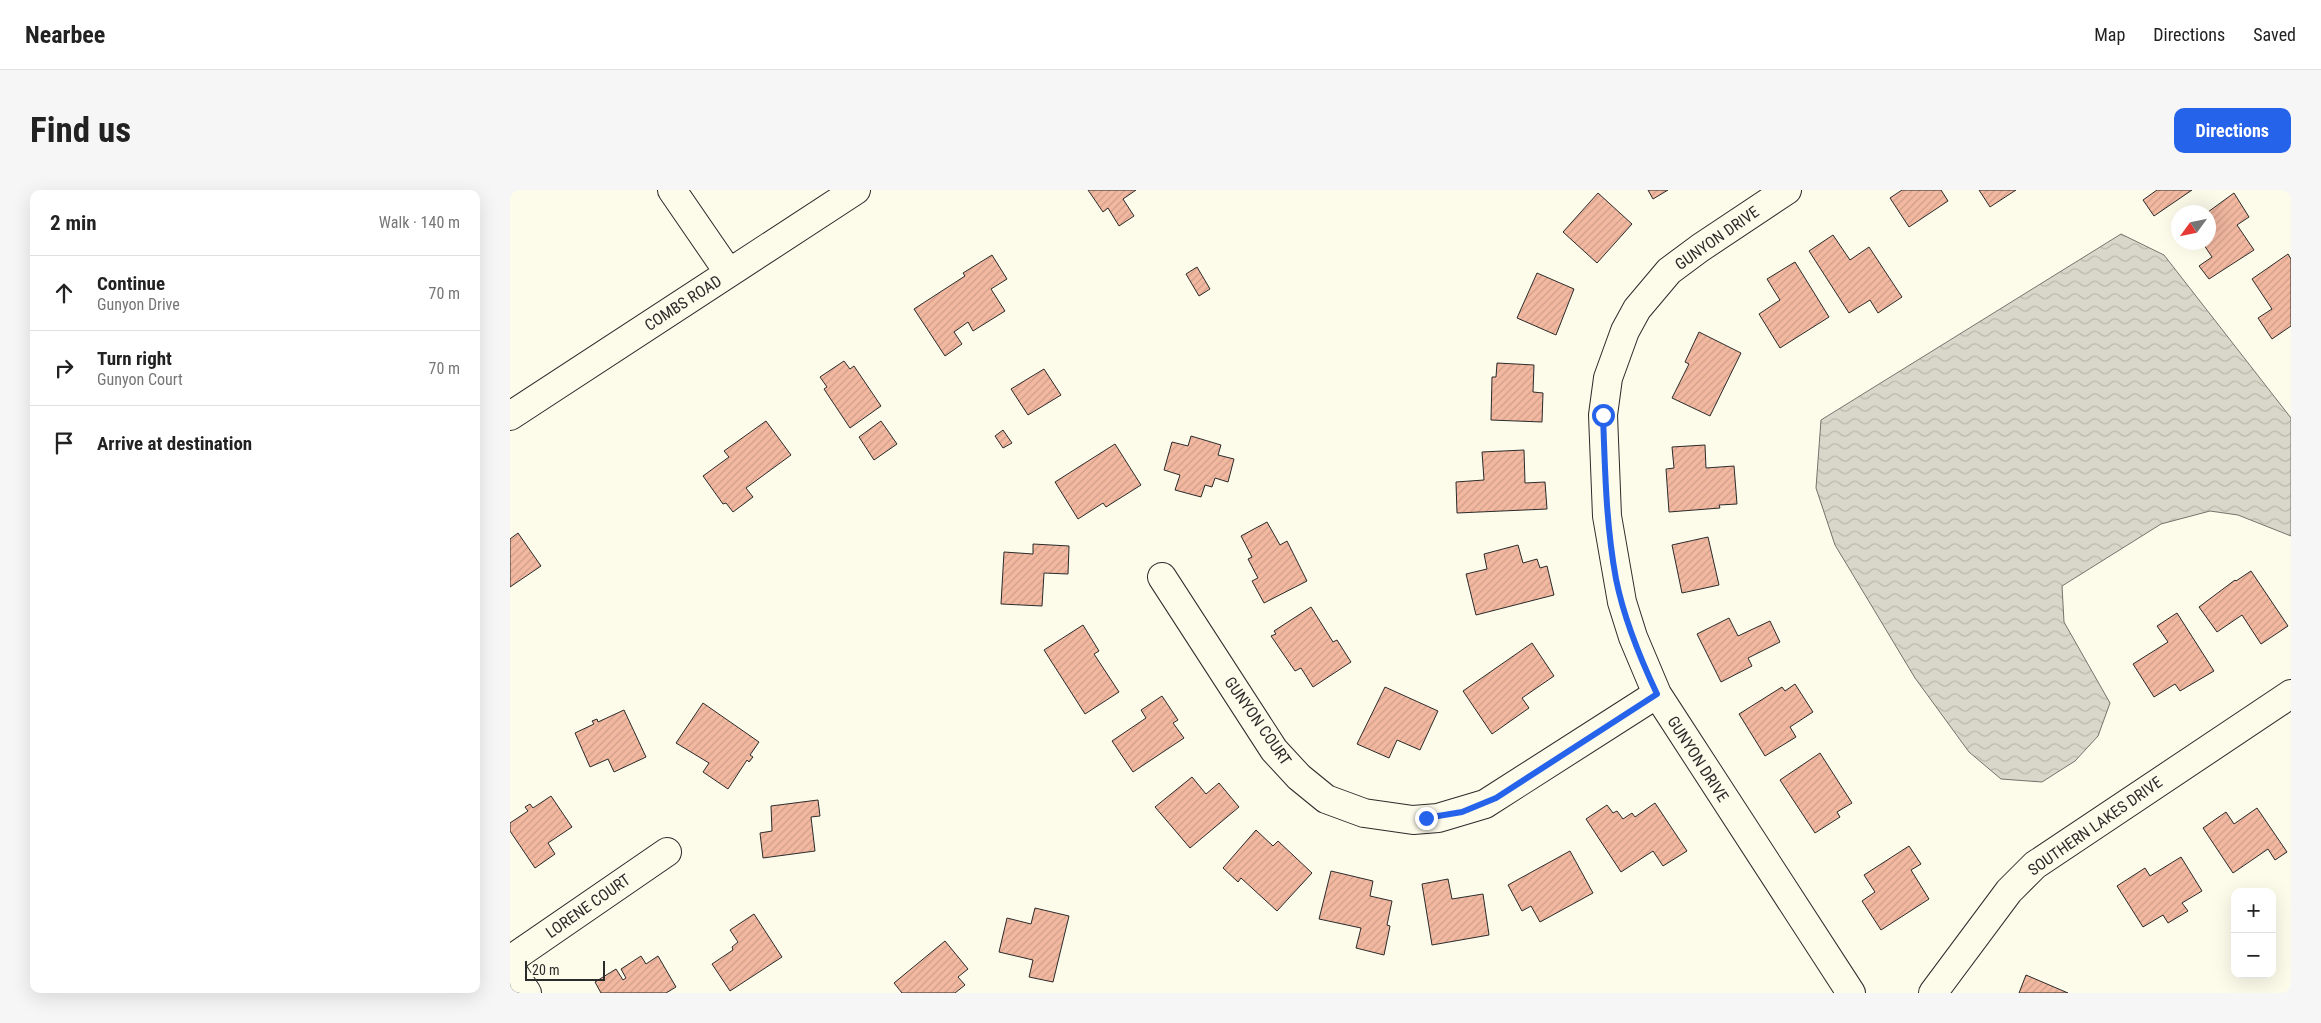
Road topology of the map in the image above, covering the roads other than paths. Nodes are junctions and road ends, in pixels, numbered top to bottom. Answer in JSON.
{"nodes":[{"id":1,"x":672,"y":190,"type":"edge"},
{"id":2,"x":856,"y":190,"type":"edge"},
{"id":3,"x":1788,"y":190,"type":"edge"},
{"id":4,"x":729,"y":273,"type":"junction"},
{"id":5,"x":510,"y":416,"type":"edge"},
{"id":6,"x":1162,"y":577,"type":"dead end"},
{"id":7,"x":1657,"y":694,"type":"junction"},
{"id":8,"x":2291,"y":694,"type":"edge"},
{"id":9,"x":667,"y":852,"type":"dead end"},
{"id":10,"x":510,"y":960,"type":"edge"},
{"id":11,"x":510,"y":967,"type":"edge"},
{"id":12,"x":527,"y":993,"type":"edge"},
{"id":13,"x":1851,"y":993,"type":"edge"},
{"id":14,"x":1933,"y":993,"type":"edge"}],
"edges":[{"from":1,"to":4,"type":"street"},
{"from":2,"to":4,"type":"street","name":"COMBS ROAD"},
{"from":3,"to":7,"type":"street","name":"GUNYON DRIVE"},
{"from":4,"to":5,"type":"street","name":"COMBS ROAD"},
{"from":6,"to":7,"type":"street","name":"GUNYON COURT"},
{"from":7,"to":13,"type":"street","name":"GUNYON DRIVE"},
{"from":8,"to":14,"type":"street","name":"SOUTHERN LAKES DRIVE"},
{"from":9,"to":10,"type":"street","name":"LORENE COURT"},
{"from":11,"to":12,"type":"street"}]}
